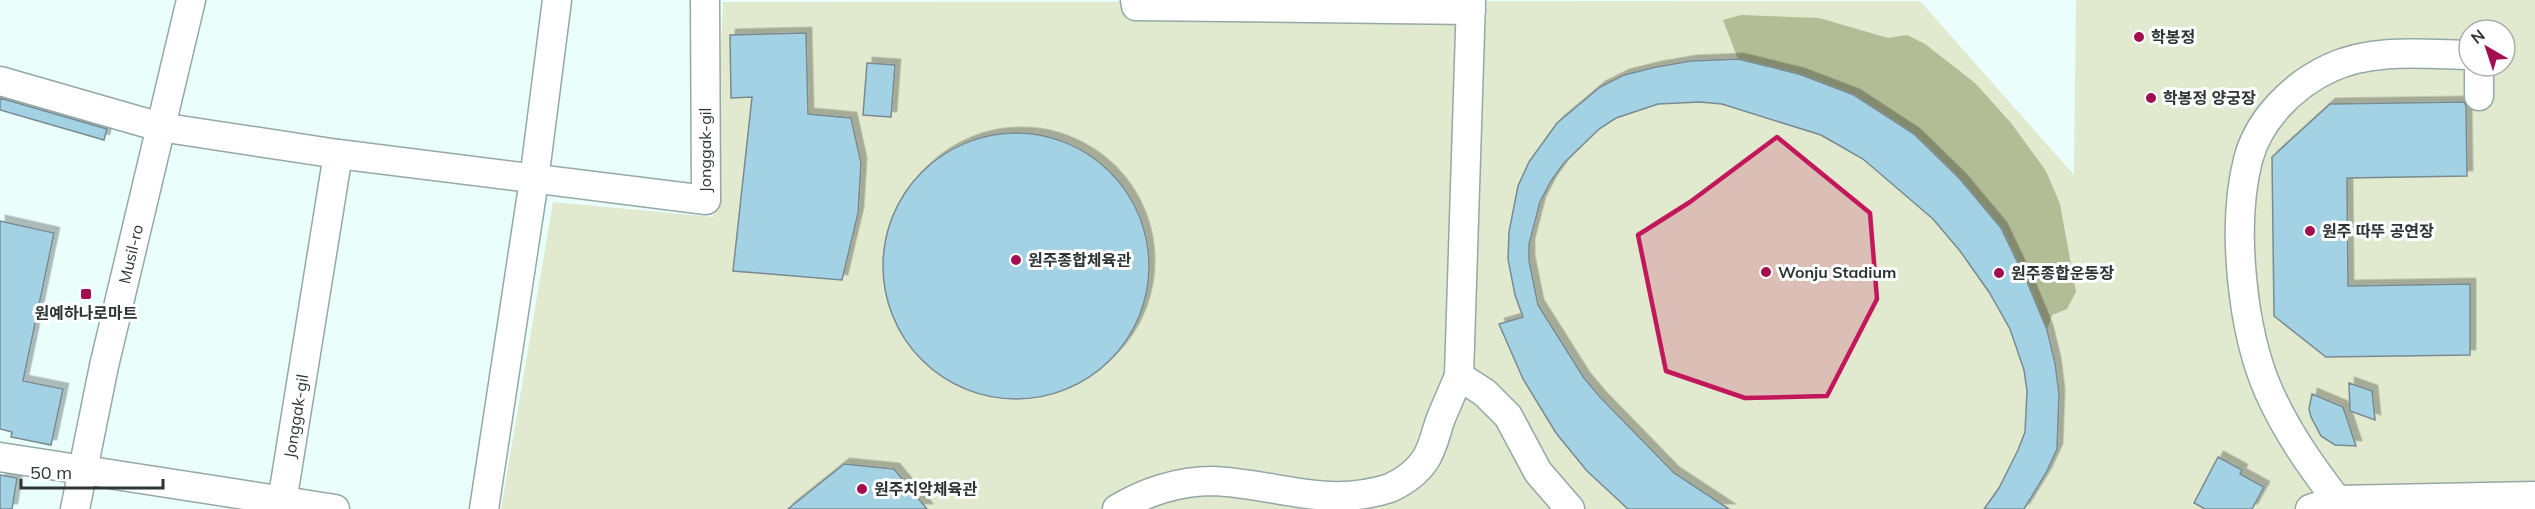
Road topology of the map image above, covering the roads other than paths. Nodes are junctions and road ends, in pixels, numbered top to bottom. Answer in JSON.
{"nodes":[{"id":1,"x":191,"y":0,"type":"edge"},
{"id":2,"x":557,"y":0,"type":"edge"},
{"id":3,"x":705,"y":0,"type":"edge"},
{"id":4,"x":1135,"y":0,"type":"edge"},
{"id":5,"x":1471,"y":5,"type":"edge"},
{"id":6,"x":2457,"y":55,"type":"edge"},
{"id":7,"x":2479,"y":78,"type":"edge"},
{"id":8,"x":0,"y":81,"type":"edge"},
{"id":9,"x":2480,"y":96,"type":"dead end"},
{"id":10,"x":160,"y":127,"type":"junction"},
{"id":11,"x":339,"y":154,"type":"junction"},
{"id":12,"x":534,"y":180,"type":"junction"},
{"id":13,"x":1459,"y":376,"type":"junction"},
{"id":14,"x":0,"y":457,"type":"edge"},
{"id":15,"x":84,"y":471,"type":"junction"},
{"id":16,"x":2535,"y":496,"type":"edge"},
{"id":17,"x":282,"y":502,"type":"junction"},
{"id":18,"x":2444,"y":503,"type":"edge"},
{"id":19,"x":2324,"y":504,"type":"edge"},
{"id":20,"x":75,"y":509,"type":"edge"},
{"id":21,"x":335,"y":509,"type":"edge"},
{"id":22,"x":484,"y":509,"type":"edge"},
{"id":23,"x":1117,"y":509,"type":"edge"},
{"id":24,"x":1570,"y":509,"type":"edge"}],
"edges":[{"from":1,"to":10,"type":"street","name":"Musil-ro"},
{"from":2,"to":12,"type":"street"},
{"from":3,"to":12,"type":"street","name":"Jonggak-gil"},
{"from":4,"to":5,"type":"street"},
{"from":5,"to":13,"type":"street"},
{"from":6,"to":19,"type":"street"},
{"from":7,"to":9,"type":"street"},
{"from":8,"to":10,"type":"street","name":"Jonggak-gil"},
{"from":10,"to":11,"type":"street","name":"Jonggak-gil"},
{"from":10,"to":15,"type":"street","name":"Musil-ro"},
{"from":11,"to":12,"type":"street","name":"Jonggak-gil"},
{"from":11,"to":17,"type":"street","name":"Jonggak-gil"},
{"from":12,"to":22,"type":"street"},
{"from":13,"to":23,"type":"street"},
{"from":13,"to":24,"type":"street"},
{"from":14,"to":15,"type":"street"},
{"from":15,"to":17,"type":"street"},
{"from":15,"to":20,"type":"street","name":"Musil-ro"},
{"from":16,"to":18,"type":"street"},
{"from":17,"to":21,"type":"street"},
{"from":18,"to":19,"type":"street"}]}
